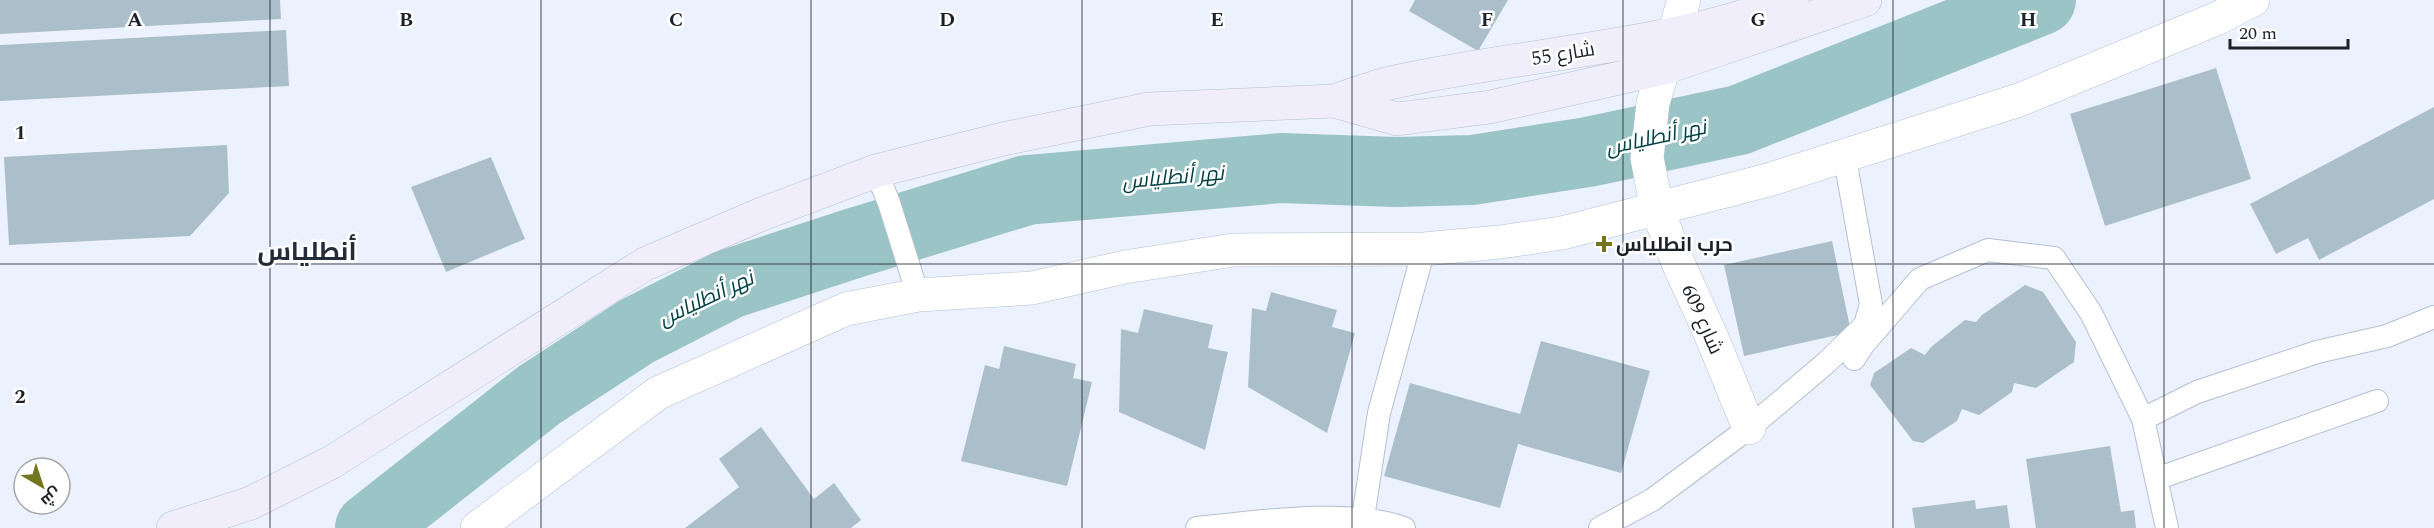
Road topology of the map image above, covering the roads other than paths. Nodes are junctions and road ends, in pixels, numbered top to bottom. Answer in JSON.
{"nodes":[{"id":1,"x":1684,"y":0,"type":"edge"},
{"id":2,"x":1865,"y":0,"type":"edge"},
{"id":3,"x":2253,"y":0,"type":"edge"},
{"id":4,"x":1773,"y":3,"type":"edge"},
{"id":5,"x":1672,"y":34,"type":"junction"},
{"id":6,"x":1664,"y":68,"type":"junction"},
{"id":7,"x":1334,"y":101,"type":"junction"},
{"id":8,"x":1844,"y":154,"type":"junction"},
{"id":9,"x":876,"y":171,"type":"junction"},
{"id":10,"x":1657,"y":209,"type":"junction"},
{"id":11,"x":1424,"y":249,"type":"junction"},
{"id":12,"x":915,"y":286,"type":"junction"},
{"id":13,"x":2434,"y":317,"type":"edge"},
{"id":14,"x":1854,"y":359,"type":"dead end"},
{"id":15,"x":2377,"y":401,"type":"dead end"},
{"id":16,"x":2143,"y":419,"type":"junction"},
{"id":17,"x":1749,"y":428,"type":"junction"},
{"id":18,"x":2157,"y":479,"type":"junction"},
{"id":19,"x":1363,"y":518,"type":"junction"},
{"id":20,"x":173,"y":528,"type":"edge"},
{"id":21,"x":477,"y":528,"type":"edge"},
{"id":22,"x":1197,"y":528,"type":"edge"},
{"id":23,"x":1404,"y":528,"type":"edge"},
{"id":24,"x":1600,"y":528,"type":"edge"},
{"id":25,"x":2167,"y":528,"type":"edge"}],
"edges":[{"from":1,"to":5,"type":"street","name":"شارع 609"},
{"from":2,"to":6,"type":"street"},
{"from":3,"to":8,"type":"street"},
{"from":4,"to":5,"type":"street","name":"شارع 55"},
{"from":5,"to":6,"type":"street","name":"شارع 609"},
{"from":5,"to":7,"type":"street","name":"شارع 55"},
{"from":6,"to":7,"type":"street"},
{"from":6,"to":10,"type":"street","name":"شارع 609"},
{"from":7,"to":9,"type":"street"},
{"from":8,"to":10,"type":"street"},
{"from":8,"to":17,"type":"lane"},
{"from":9,"to":12,"type":"lane"},
{"from":9,"to":20,"type":"street"},
{"from":10,"to":11,"type":"street"},
{"from":10,"to":17,"type":"street","name":"شارع 609"},
{"from":11,"to":12,"type":"street"},
{"from":11,"to":19,"type":"lane"},
{"from":12,"to":21,"type":"street"},
{"from":13,"to":16,"type":"lane"},
{"from":14,"to":16,"type":"lane"},
{"from":15,"to":18,"type":"lane"},
{"from":16,"to":18,"type":"lane"},
{"from":17,"to":24,"type":"lane"},
{"from":18,"to":25,"type":"lane"},
{"from":19,"to":22,"type":"lane"},
{"from":19,"to":23,"type":"lane"}]}
